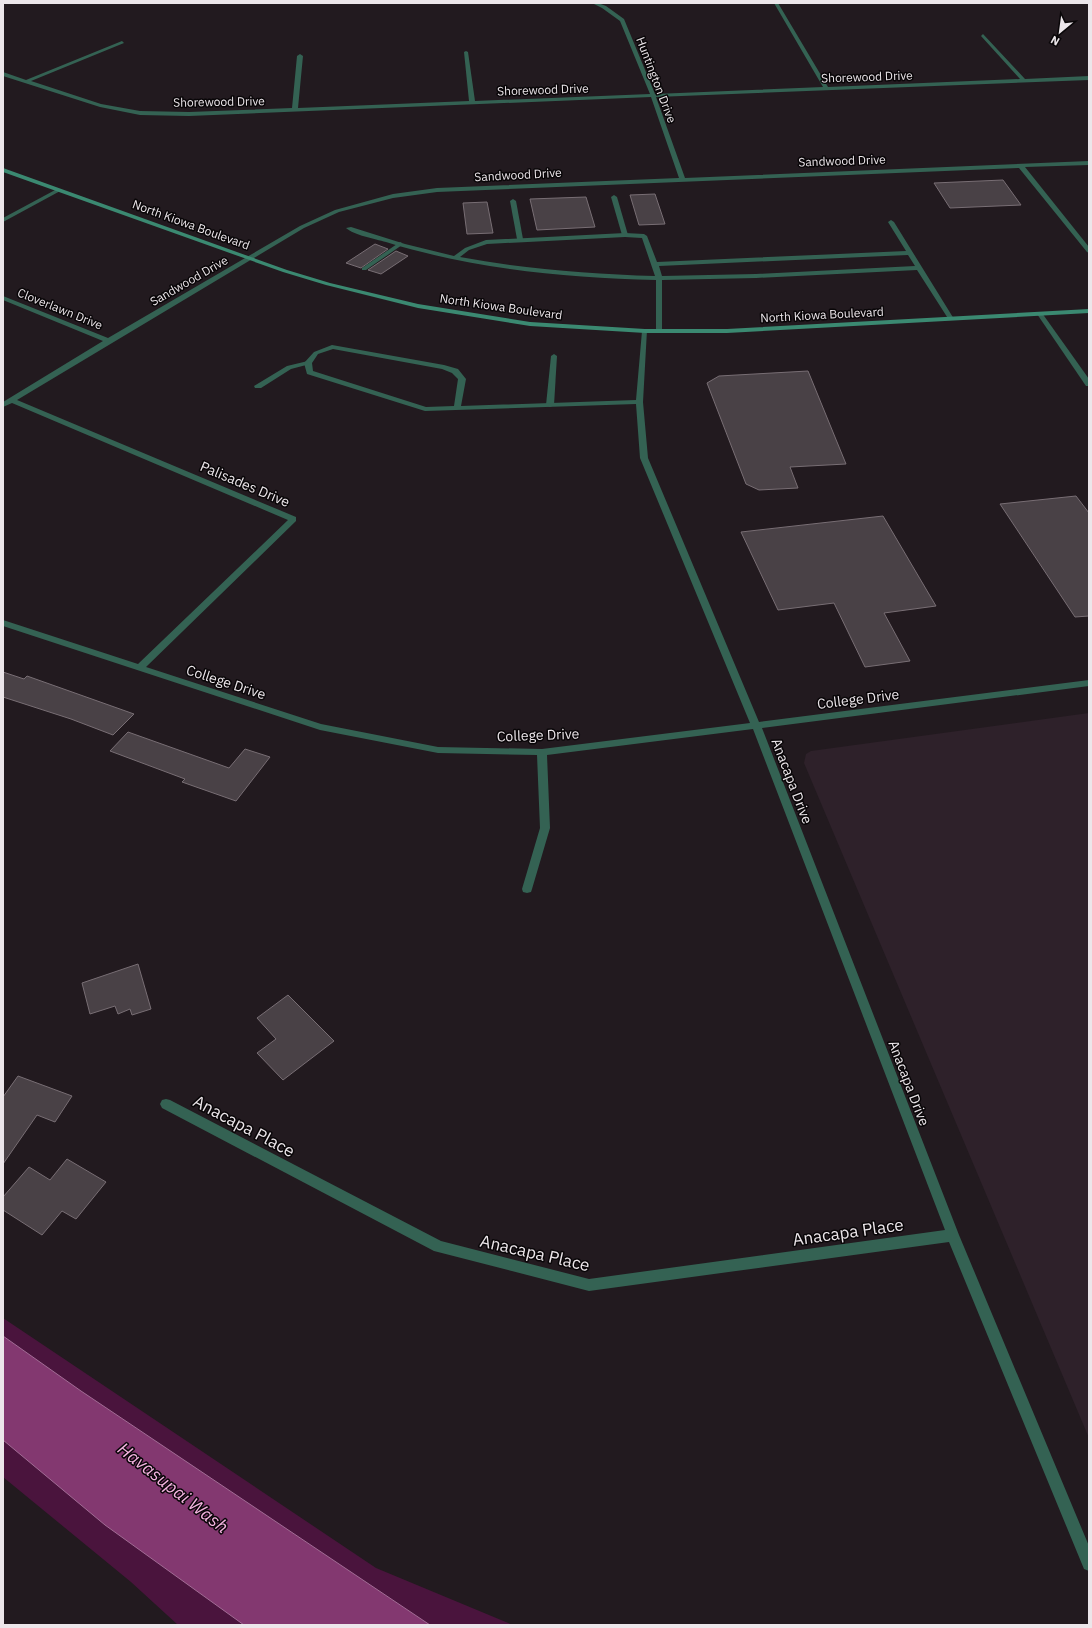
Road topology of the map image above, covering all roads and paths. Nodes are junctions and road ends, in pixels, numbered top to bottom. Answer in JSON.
{"nodes":[{"id":1,"x":594,"y":3,"type":"edge"},
{"id":2,"x":776,"y":3,"type":"edge"},
{"id":3,"x":983,"y":35,"type":"dead end"},
{"id":4,"x":122,"y":42,"type":"dead end"},
{"id":5,"x":466,"y":52,"type":"dead end"},
{"id":6,"x":300,"y":56,"type":"dead end"},
{"id":7,"x":3,"y":74,"type":"edge"},
{"id":8,"x":1089,"y":78,"type":"edge"},
{"id":9,"x":1023,"y":80,"type":"junction"},
{"id":10,"x":28,"y":81,"type":"junction"},
{"id":11,"x":826,"y":88,"type":"junction"},
{"id":12,"x":653,"y":96,"type":"junction"},
{"id":13,"x":472,"y":102,"type":"junction"},
{"id":14,"x":295,"y":110,"type":"junction"},
{"id":15,"x":1089,"y":163,"type":"edge"},
{"id":16,"x":1020,"y":165,"type":"junction"},
{"id":17,"x":3,"y":170,"type":"edge"},
{"id":18,"x":682,"y":179,"type":"junction"},
{"id":19,"x":60,"y":190,"type":"junction"},
{"id":20,"x":614,"y":197,"type":"dead end"},
{"id":21,"x":513,"y":201,"type":"dead end"},
{"id":22,"x":3,"y":220,"type":"edge"},
{"id":23,"x":891,"y":222,"type":"dead end"},
{"id":24,"x":349,"y":228,"type":"dead end"},
{"id":25,"x":625,"y":235,"type":"junction"},
{"id":26,"x":520,"y":239,"type":"junction"},
{"id":27,"x":400,"y":244,"type":"junction"},
{"id":28,"x":1089,"y":251,"type":"edge"},
{"id":29,"x":910,"y":253,"type":"junction"},
{"id":30,"x":456,"y":257,"type":"junction"},
{"id":31,"x":250,"y":258,"type":"junction"},
{"id":32,"x":655,"y":264,"type":"junction"},
{"id":33,"x":919,"y":268,"type":"junction"},
{"id":34,"x":364,"y":269,"type":"dead end"},
{"id":35,"x":659,"y":278,"type":"junction"},
{"id":36,"x":3,"y":298,"type":"edge"},
{"id":37,"x":1089,"y":311,"type":"edge"},
{"id":38,"x":1040,"y":314,"type":"junction"},
{"id":39,"x":951,"y":319,"type":"junction"},
{"id":40,"x":645,"y":331,"type":"junction"},
{"id":41,"x":659,"y":331,"type":"junction"},
{"id":42,"x":108,"y":341,"type":"junction"},
{"id":43,"x":554,"y":356,"type":"dead end"},
{"id":44,"x":308,"y":362,"type":"junction"},
{"id":45,"x":1089,"y":384,"type":"edge"},
{"id":46,"x":258,"y":386,"type":"dead end"},
{"id":47,"x":11,"y":400,"type":"junction"},
{"id":48,"x":639,"y":402,"type":"junction"},
{"id":49,"x":3,"y":404,"type":"edge"},
{"id":50,"x":550,"y":405,"type":"junction"},
{"id":51,"x":457,"y":408,"type":"junction"},
{"id":52,"x":3,"y":623,"type":"edge"},
{"id":53,"x":139,"y":668,"type":"junction"},
{"id":54,"x":1089,"y":683,"type":"edge"},
{"id":55,"x":756,"y":726,"type":"junction"},
{"id":56,"x":542,"y":752,"type":"junction"},
{"id":57,"x":527,"y":889,"type":"dead end"},
{"id":58,"x":166,"y":1104,"type":"dead end"},
{"id":59,"x":953,"y":1235,"type":"junction"},
{"id":60,"x":1089,"y":1564,"type":"edge"}],
"edges":[{"from":1,"to":12,"type":"street","name":"Huntington Drive"},
{"from":2,"to":11,"type":"street"},
{"from":3,"to":9,"type":"street"},
{"from":4,"to":10,"type":"street"},
{"from":5,"to":13,"type":"street"},
{"from":6,"to":14,"type":"street"},
{"from":7,"to":10,"type":"street","name":"Shorewood Drive"},
{"from":8,"to":9,"type":"street","name":"Shorewood Drive"},
{"from":9,"to":11,"type":"street","name":"Shorewood Drive"},
{"from":10,"to":14,"type":"street","name":"Shorewood Drive"},
{"from":11,"to":12,"type":"street","name":"Shorewood Drive"},
{"from":12,"to":13,"type":"street","name":"Shorewood Drive"},
{"from":12,"to":18,"type":"street","name":"Huntington Drive"},
{"from":13,"to":14,"type":"street","name":"Shorewood Drive"},
{"from":15,"to":16,"type":"street","name":"Sandwood Drive"},
{"from":16,"to":18,"type":"street","name":"Sandwood Drive"},
{"from":16,"to":28,"type":"street"},
{"from":17,"to":19,"type":"street","name":"North Kiowa Boulevard"},
{"from":18,"to":31,"type":"street","name":"Sandwood Drive"},
{"from":19,"to":22,"type":"street"},
{"from":19,"to":31,"type":"street","name":"North Kiowa Boulevard"},
{"from":20,"to":25,"type":"street"},
{"from":21,"to":26,"type":"street"},
{"from":23,"to":29,"type":"street"},
{"from":24,"to":27,"type":"street"},
{"from":25,"to":26,"type":"street"},
{"from":25,"to":32,"type":"street"},
{"from":26,"to":30,"type":"street"},
{"from":27,"to":30,"type":"street"},
{"from":27,"to":34,"type":"street"},
{"from":29,"to":32,"type":"street"},
{"from":29,"to":33,"type":"street"},
{"from":30,"to":35,"type":"street"},
{"from":31,"to":40,"type":"street","name":"North Kiowa Boulevard"},
{"from":31,"to":42,"type":"street","name":"Sandwood Drive"},
{"from":32,"to":35,"type":"street"},
{"from":33,"to":35,"type":"street"},
{"from":33,"to":39,"type":"street"},
{"from":35,"to":41,"type":"street"},
{"from":36,"to":42,"type":"street","name":"Cloverlawn Drive"},
{"from":37,"to":38,"type":"street","name":"North Kiowa Boulevard"},
{"from":38,"to":39,"type":"street","name":"North Kiowa Boulevard"},
{"from":38,"to":45,"type":"street"},
{"from":39,"to":41,"type":"street","name":"North Kiowa Boulevard"},
{"from":40,"to":41,"type":"street","name":"North Kiowa Boulevard"},
{"from":40,"to":48,"type":"street","name":"Anacapa Drive"},
{"from":42,"to":47,"type":"street","name":"Sandwood Drive"},
{"from":43,"to":50,"type":"street"},
{"from":44,"to":46,"type":"street"},
{"from":44,"to":51,"type":"street"},
{"from":44,"to":51,"type":"street"},
{"from":47,"to":49,"type":"street","name":"Sandwood Drive"},
{"from":47,"to":53,"type":"street","name":"Palisades Drive"},
{"from":48,"to":50,"type":"street"},
{"from":48,"to":55,"type":"street","name":"Anacapa Drive"},
{"from":50,"to":51,"type":"street"},
{"from":52,"to":53,"type":"street","name":"College Drive"},
{"from":53,"to":56,"type":"street","name":"College Drive"},
{"from":54,"to":55,"type":"street","name":"College Drive"},
{"from":55,"to":56,"type":"street","name":"College Drive"},
{"from":55,"to":59,"type":"street","name":"Anacapa Drive"},
{"from":56,"to":57,"type":"street"},
{"from":58,"to":59,"type":"street","name":"Anacapa Place"},
{"from":59,"to":60,"type":"street","name":"Anacapa Drive"}]}
